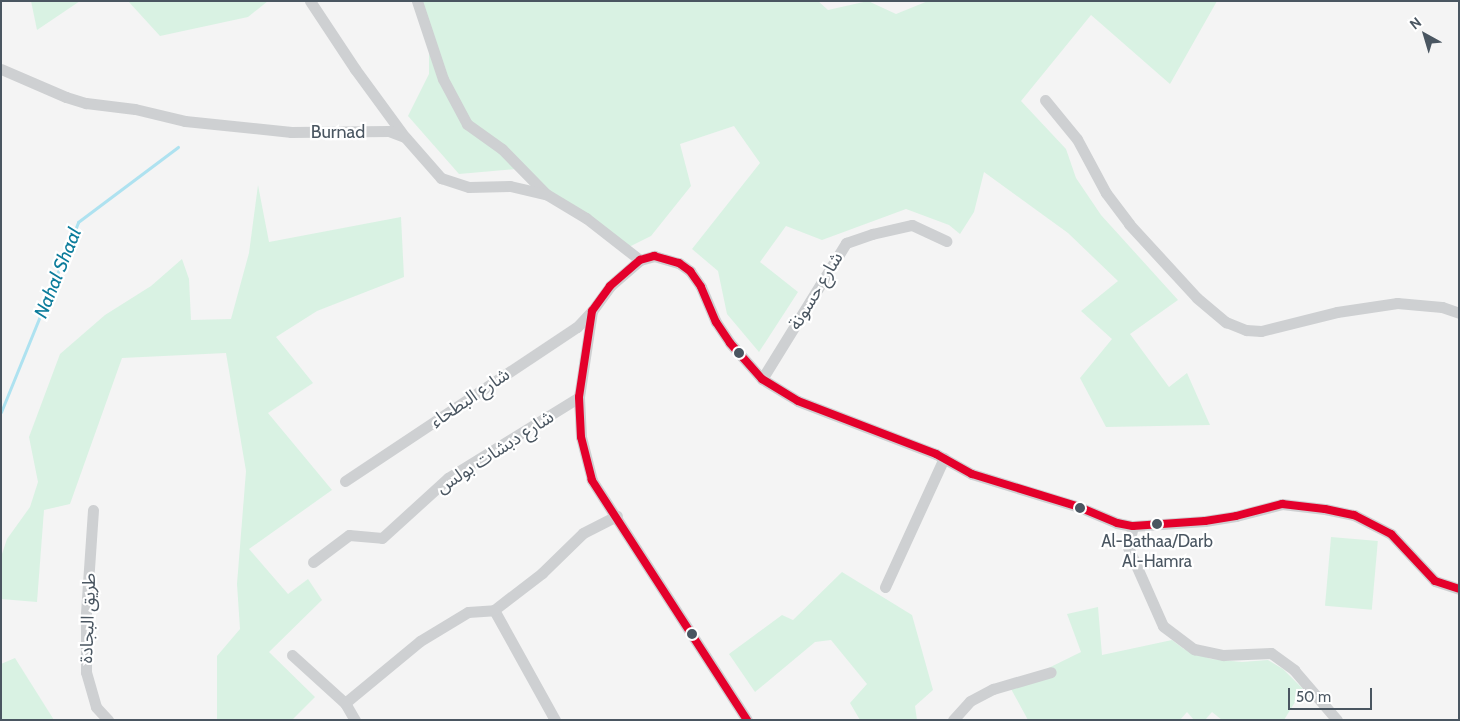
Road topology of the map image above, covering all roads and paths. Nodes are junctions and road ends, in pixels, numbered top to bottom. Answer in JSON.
{"nodes":[{"id":1,"x":310,"y":1,"type":"edge"},
{"id":2,"x":417,"y":1,"type":"edge"},
{"id":3,"x":1,"y":69,"type":"edge"},
{"id":4,"x":1045,"y":100,"type":"dead end"},
{"id":5,"x":405,"y":137,"type":"junction"},
{"id":6,"x":546,"y":194,"type":"junction"},
{"id":7,"x":947,"y":241,"type":"dead end"},
{"id":8,"x":640,"y":260,"type":"junction"},
{"id":9,"x":592,"y":311,"type":"junction"},
{"id":10,"x":1459,"y":312,"type":"edge"},
{"id":11,"x":762,"y":379,"type":"junction"},
{"id":12,"x":579,"y":398,"type":"junction"},
{"id":13,"x":944,"y":458,"type":"junction"},
{"id":14,"x":345,"y":481,"type":"dead end"},
{"id":15,"x":93,"y":510,"type":"dead end"},
{"id":16,"x":617,"y":516,"type":"junction"},
{"id":17,"x":1133,"y":526,"type":"junction"},
{"id":18,"x":313,"y":562,"type":"dead end"},
{"id":19,"x":886,"y":587,"type":"dead end"},
{"id":20,"x":1459,"y":589,"type":"edge"},
{"id":21,"x":494,"y":610,"type":"junction"},
{"id":22,"x":292,"y":655,"type":"dead end"},
{"id":23,"x":1051,"y":672,"type":"dead end"},
{"id":24,"x":345,"y":703,"type":"junction"},
{"id":25,"x":108,"y":720,"type":"edge"},
{"id":26,"x":355,"y":720,"type":"edge"},
{"id":27,"x":555,"y":720,"type":"edge"},
{"id":28,"x":747,"y":720,"type":"edge"},
{"id":29,"x":953,"y":720,"type":"edge"},
{"id":30,"x":1337,"y":720,"type":"edge"}],
"edges":[{"from":1,"to":5,"type":"street"},
{"from":2,"to":6,"type":"street"},
{"from":3,"to":5,"type":"street","name":"Burnad"},
{"from":4,"to":10,"type":"street"},
{"from":5,"to":6,"type":"street"},
{"from":6,"to":8,"type":"street"},
{"from":7,"to":11,"type":"street","name":"شارع حسونة"},
{"from":8,"to":9,"type":"street","name":"شارع البطحاء"},
{"from":8,"to":11,"type":"street"},
{"from":9,"to":12,"type":"street"},
{"from":9,"to":14,"type":"street","name":"شارع البطحاء"},
{"from":11,"to":13,"type":"street"},
{"from":12,"to":16,"type":"street"},
{"from":12,"to":18,"type":"street","name":"شارع دبشات بولس"},
{"from":13,"to":17,"type":"street"},
{"from":13,"to":19,"type":"street"},
{"from":15,"to":25,"type":"street","name":"طريق البجادة"},
{"from":16,"to":21,"type":"street"},
{"from":16,"to":28,"type":"street"},
{"from":17,"to":20,"type":"street"},
{"from":17,"to":30,"type":"street"},
{"from":21,"to":24,"type":"street"},
{"from":21,"to":27,"type":"street"},
{"from":22,"to":24,"type":"street"},
{"from":23,"to":29,"type":"street"},
{"from":24,"to":26,"type":"street"}]}
